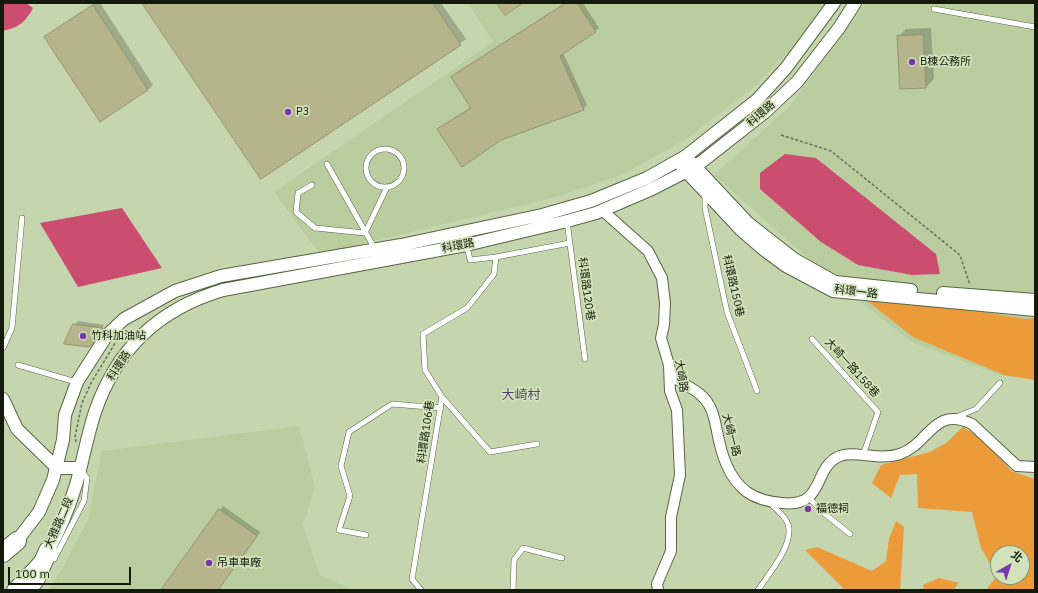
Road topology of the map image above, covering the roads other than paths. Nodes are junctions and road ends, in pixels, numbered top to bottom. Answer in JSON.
{"nodes":[{"id":1,"x":834,"y":3,"type":"edge"},
{"id":2,"x":855,"y":3,"type":"edge"},
{"id":3,"x":934,"y":9,"type":"dead end"},
{"id":4,"x":1035,"y":27,"type":"edge"},
{"id":5,"x":681,"y":159,"type":"junction"},
{"id":6,"x":327,"y":164,"type":"dead end"},
{"id":7,"x":691,"y":169,"type":"junction"},
{"id":8,"x":312,"y":185,"type":"dead end"},
{"id":9,"x":387,"y":187,"type":"junction"},
{"id":10,"x":708,"y":188,"type":"junction"},
{"id":11,"x":602,"y":210,"type":"junction"},
{"id":12,"x":22,"y":218,"type":"dead end"},
{"id":13,"x":567,"y":221,"type":"junction"},
{"id":14,"x":365,"y":233,"type":"junction"},
{"id":15,"x":466,"y":238,"type":"junction"},
{"id":16,"x":570,"y":243,"type":"junction"},
{"id":17,"x":376,"y":255,"type":"junction"},
{"id":18,"x":496,"y":257,"type":"junction"},
{"id":19,"x":1034,"y":306,"type":"edge"},
{"id":20,"x":124,"y":318,"type":"joint"},
{"id":21,"x":812,"y":339,"type":"dead end"},
{"id":22,"x":3,"y":348,"type":"edge"},
{"id":23,"x":585,"y":359,"type":"dead end"},
{"id":24,"x":18,"y":365,"type":"dead end"},
{"id":25,"x":668,"y":365,"type":"junction"},
{"id":26,"x":78,"y":382,"type":"junction"},
{"id":27,"x":1000,"y":383,"type":"dead end"},
{"id":28,"x":756,"y":391,"type":"dead end"},
{"id":29,"x":442,"y":397,"type":"junction"},
{"id":30,"x":3,"y":399,"type":"edge"},
{"id":31,"x":441,"y":408,"type":"junction"},
{"id":32,"x":949,"y":419,"type":"junction"},
{"id":33,"x":537,"y":444,"type":"dead end"},
{"id":34,"x":863,"y":456,"type":"junction"},
{"id":35,"x":1035,"y":467,"type":"edge"},
{"id":36,"x":57,"y":468,"type":"junction"},
{"id":37,"x":80,"y":468,"type":"junction"},
{"id":38,"x":809,"y":498,"type":"junction"},
{"id":39,"x":768,"y":501,"type":"junction"},
{"id":40,"x":850,"y":534,"type":"dead end"},
{"id":41,"x":366,"y":535,"type":"dead end"},
{"id":42,"x":17,"y":541,"type":"junction"},
{"id":43,"x":3,"y":553,"type":"edge"},
{"id":44,"x":562,"y":558,"type":"dead end"},
{"id":45,"x":49,"y":559,"type":"junction"},
{"id":46,"x":3,"y":560,"type":"edge"},
{"id":47,"x":46,"y":573,"type":"dead end"},
{"id":48,"x":12,"y":590,"type":"edge"},
{"id":49,"x":27,"y":590,"type":"edge"},
{"id":50,"x":34,"y":590,"type":"edge"},
{"id":51,"x":421,"y":590,"type":"edge"},
{"id":52,"x":513,"y":590,"type":"edge"},
{"id":53,"x":658,"y":590,"type":"edge"},
{"id":54,"x":758,"y":590,"type":"edge"}],
"edges":[{"from":1,"to":5,"type":"street","name":"科環路"},
{"from":2,"to":7,"type":"street","name":"科環路"},
{"from":3,"to":4,"type":"lane"},
{"from":5,"to":7,"type":"street","name":"科環一路"},
{"from":5,"to":15,"type":"street","name":"科環路"},
{"from":6,"to":14,"type":"lane"},
{"from":7,"to":10,"type":"street","name":"科環一路"},
{"from":7,"to":11,"type":"street","name":"科環路"},
{"from":8,"to":14,"type":"lane"},
{"from":9,"to":9,"type":"lane"},
{"from":9,"to":14,"type":"lane"},
{"from":10,"to":19,"type":"street","name":"科環一路"},
{"from":10,"to":19,"type":"street","name":"科環一路"},
{"from":10,"to":28,"type":"lane","name":"科環路150巷"},
{"from":11,"to":13,"type":"street","name":"科環路"},
{"from":11,"to":25,"type":"street","name":"大崎路"},
{"from":12,"to":22,"type":"lane"},
{"from":13,"to":15,"type":"street","name":"科環路"},
{"from":13,"to":16,"type":"lane","name":"科環路120巷"},
{"from":14,"to":17,"type":"lane"},
{"from":15,"to":17,"type":"street","name":"科環路"},
{"from":15,"to":18,"type":"lane"},
{"from":16,"to":18,"type":"lane"},
{"from":16,"to":23,"type":"lane","name":"科環路120巷"},
{"from":17,"to":20,"type":"street","name":"科環路"},
{"from":17,"to":37,"type":"street","name":"科環路"},
{"from":18,"to":29,"type":"lane","name":"科環路106巷"},
{"from":20,"to":26,"type":"street","name":"大雅路二段"},
{"from":21,"to":34,"type":"lane","name":"大崎一路158巷"},
{"from":24,"to":26,"type":"lane"},
{"from":25,"to":39,"type":"street","name":"大崎一路"},
{"from":25,"to":53,"type":"street","name":"大崎路"},
{"from":26,"to":36,"type":"street","name":"大雅路二段"},
{"from":27,"to":32,"type":"lane"},
{"from":29,"to":31,"type":"lane","name":"科環路106巷"},
{"from":29,"to":33,"type":"lane"},
{"from":30,"to":36,"type":"street"},
{"from":31,"to":41,"type":"lane"},
{"from":31,"to":51,"type":"lane","name":"科環路106巷"},
{"from":32,"to":34,"type":"street"},
{"from":32,"to":35,"type":"street"},
{"from":34,"to":38,"type":"street"},
{"from":36,"to":37,"type":"street"},
{"from":36,"to":42,"type":"street","name":"大雅路二段"},
{"from":37,"to":45,"type":"street","name":"大雅路二段"},
{"from":38,"to":39,"type":"street","name":"大崎一路"},
{"from":38,"to":40,"type":"lane"},
{"from":39,"to":54,"type":"lane"},
{"from":42,"to":43,"type":"highway"},
{"from":42,"to":46,"type":"street","name":"大雅路二段"},
{"from":44,"to":52,"type":"lane"},
{"from":45,"to":48,"type":"street","name":"大雅路二段"},
{"from":45,"to":49,"type":"highway"},
{"from":47,"to":50,"type":"lane"}]}
